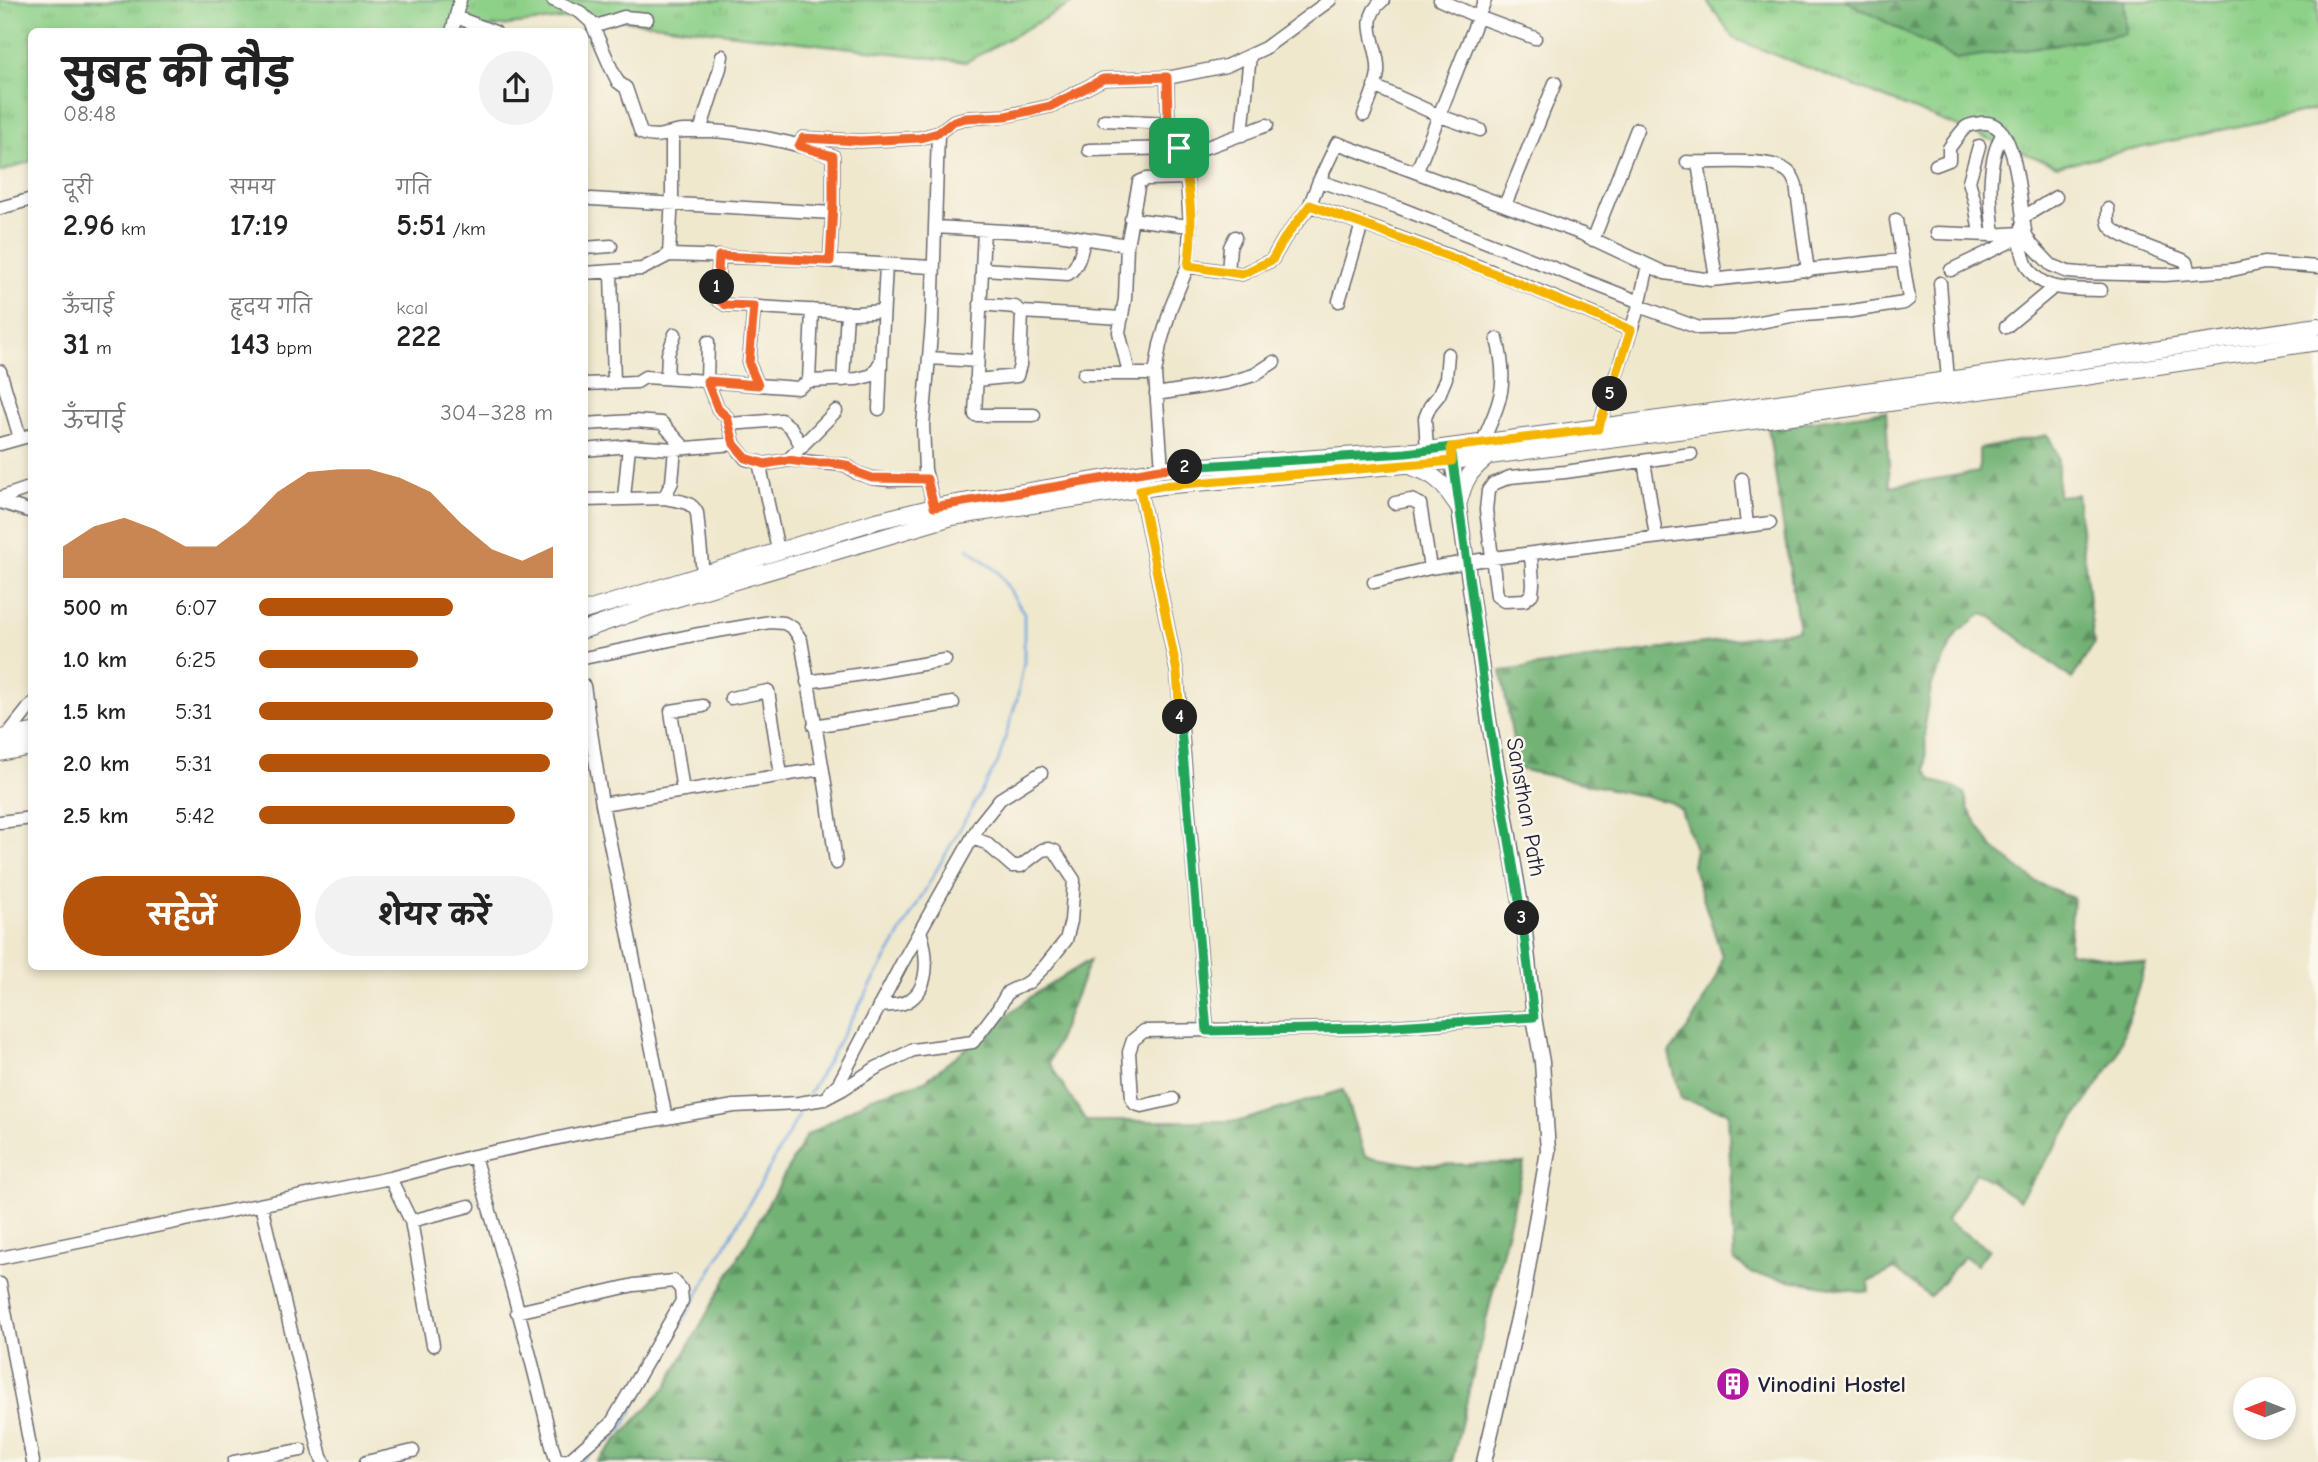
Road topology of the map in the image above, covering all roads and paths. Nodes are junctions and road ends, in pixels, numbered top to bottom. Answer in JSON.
{"nodes":[{"id":1,"x":460,"y":0,"type":"edge"},
{"id":2,"x":553,"y":0,"type":"edge"},
{"id":3,"x":1330,"y":0,"type":"edge"},
{"id":4,"x":1383,"y":0,"type":"edge"},
{"id":5,"x":1440,"y":0,"type":"edge"},
{"id":6,"x":1485,"y":0,"type":"edge"},
{"id":7,"x":456,"y":17,"type":"junction"},
{"id":8,"x":1478,"y":17,"type":"junction"},
{"id":9,"x":647,"y":19,"type":"dead end"},
{"id":10,"x":593,"y":27,"type":"junction"},
{"id":11,"x":453,"y":28,"type":"edge"},
{"id":12,"x":485,"y":28,"type":"edge"},
{"id":13,"x":1535,"y":38,"type":"dead end"},
{"id":14,"x":1250,"y":55,"type":"junction"},
{"id":15,"x":722,"y":56,"type":"dead end"},
{"id":16,"x":1167,"y":77,"type":"junction"},
{"id":17,"x":1555,"y":83,"type":"dead end"},
{"id":18,"x":1374,"y":86,"type":"junction"},
{"id":19,"x":1364,"y":116,"type":"dead end"},
{"id":20,"x":1440,"y":116,"type":"junction"},
{"id":21,"x":1104,"y":120,"type":"dead end"},
{"id":22,"x":1170,"y":123,"type":"junction"},
{"id":23,"x":1267,"y":125,"type":"dead end"},
{"id":24,"x":1637,"y":129,"type":"dead end"},
{"id":25,"x":1480,"y":130,"type":"dead end"},
{"id":26,"x":700,"y":131,"type":"junction"},
{"id":27,"x":938,"y":133,"type":"junction"},
{"id":28,"x":2003,"y":133,"type":"junction"},
{"id":29,"x":672,"y":134,"type":"junction"},
{"id":30,"x":1242,"y":135,"type":"junction"},
{"id":31,"x":799,"y":146,"type":"junction"},
{"id":32,"x":1979,"y":146,"type":"dead end"},
{"id":33,"x":1089,"y":150,"type":"dead end"},
{"id":34,"x":1180,"y":151,"type":"junction"},
{"id":35,"x":1936,"y":165,"type":"dead end"},
{"id":36,"x":1417,"y":171,"type":"junction"},
{"id":37,"x":1187,"y":178,"type":"junction"},
{"id":38,"x":1319,"y":181,"type":"junction"},
{"id":39,"x":2056,"y":197,"type":"dead end"},
{"id":40,"x":28,"y":200,"type":"edge"},
{"id":41,"x":591,"y":200,"type":"dead end"},
{"id":42,"x":672,"y":203,"type":"junction"},
{"id":43,"x":1310,"y":205,"type":"junction"},
{"id":44,"x":1505,"y":205,"type":"junction"},
{"id":45,"x":0,"y":208,"type":"edge"},
{"id":46,"x":2108,"y":209,"type":"dead end"},
{"id":47,"x":833,"y":214,"type":"junction"},
{"id":48,"x":1131,"y":219,"type":"junction"},
{"id":49,"x":1896,"y":220,"type":"dead end"},
{"id":50,"x":1362,"y":224,"type":"junction"},
{"id":51,"x":1189,"y":226,"type":"junction"},
{"id":52,"x":935,"y":227,"type":"junction"},
{"id":53,"x":2021,"y":227,"type":"junction"},
{"id":54,"x":984,"y":230,"type":"junction"},
{"id":55,"x":1937,"y":233,"type":"dead end"},
{"id":56,"x":1980,"y":234,"type":"junction"},
{"id":57,"x":1994,"y":235,"type":"junction"},
{"id":58,"x":1235,"y":237,"type":"dead end"},
{"id":59,"x":1084,"y":240,"type":"junction"},
{"id":60,"x":1593,"y":240,"type":"junction"},
{"id":61,"x":1127,"y":245,"type":"junction"},
{"id":62,"x":611,"y":246,"type":"dead end"},
{"id":63,"x":588,"y":248,"type":"edge"},
{"id":64,"x":669,"y":255,"type":"junction"},
{"id":65,"x":719,"y":256,"type":"junction"},
{"id":66,"x":1902,"y":260,"type":"junction"},
{"id":67,"x":830,"y":261,"type":"junction"},
{"id":68,"x":886,"y":265,"type":"junction"},
{"id":69,"x":1648,"y":265,"type":"junction"},
{"id":70,"x":1188,"y":266,"type":"junction"},
{"id":71,"x":932,"y":267,"type":"junction"},
{"id":72,"x":2318,"y":267,"type":"edge"},
{"id":73,"x":982,"y":269,"type":"junction"},
{"id":74,"x":1951,"y":270,"type":"dead end"},
{"id":75,"x":1808,"y":271,"type":"junction"},
{"id":76,"x":611,"y":272,"type":"junction"},
{"id":77,"x":1228,"y":272,"type":"junction"},
{"id":78,"x":588,"y":273,"type":"edge"},
{"id":79,"x":2189,"y":273,"type":"junction"},
{"id":80,"x":1716,"y":279,"type":"junction"},
{"id":81,"x":1940,"y":283,"type":"dead end"},
{"id":82,"x":2054,"y":287,"type":"junction"},
{"id":83,"x":2101,"y":289,"type":"dead end"},
{"id":84,"x":1339,"y":301,"type":"dead end"},
{"id":85,"x":980,"y":304,"type":"junction"},
{"id":86,"x":1639,"y":304,"type":"junction"},
{"id":87,"x":754,"y":306,"type":"junction"},
{"id":88,"x":812,"y":310,"type":"junction"},
{"id":89,"x":883,"y":311,"type":"junction"},
{"id":90,"x":847,"y":312,"type":"junction"},
{"id":91,"x":1022,"y":312,"type":"junction"},
{"id":92,"x":1122,"y":318,"type":"junction"},
{"id":93,"x":2318,"y":326,"type":"edge"},
{"id":94,"x":2006,"y":327,"type":"dead end"},
{"id":95,"x":1631,"y":330,"type":"junction"},
{"id":96,"x":675,"y":334,"type":"dead end"},
{"id":97,"x":1497,"y":340,"type":"dead end"},
{"id":98,"x":708,"y":342,"type":"dead end"},
{"id":99,"x":2318,"y":342,"type":"edge"},
{"id":100,"x":1448,"y":354,"type":"dead end"},
{"id":101,"x":930,"y":358,"type":"junction"},
{"id":102,"x":881,"y":361,"type":"junction"},
{"id":103,"x":977,"y":361,"type":"junction"},
{"id":104,"x":1273,"y":362,"type":"dead end"},
{"id":105,"x":0,"y":371,"type":"edge"},
{"id":106,"x":1129,"y":373,"type":"junction"},
{"id":107,"x":1083,"y":374,"type":"dead end"},
{"id":108,"x":1155,"y":374,"type":"junction"},
{"id":109,"x":667,"y":378,"type":"junction"},
{"id":110,"x":843,"y":380,"type":"junction"},
{"id":111,"x":976,"y":380,"type":"junction"},
{"id":112,"x":1948,"y":380,"type":"junction"},
{"id":113,"x":707,"y":381,"type":"junction"},
{"id":114,"x":808,"y":381,"type":"junction"},
{"id":115,"x":614,"y":383,"type":"junction"},
{"id":116,"x":588,"y":384,"type":"edge"},
{"id":117,"x":758,"y":385,"type":"junction"},
{"id":118,"x":1156,"y":394,"type":"junction"},
{"id":119,"x":879,"y":408,"type":"dead end"},
{"id":120,"x":836,"y":411,"type":"dead end"},
{"id":121,"x":1034,"y":415,"type":"dead end"},
{"id":122,"x":588,"y":424,"type":"edge"},
{"id":123,"x":729,"y":424,"type":"junction"},
{"id":124,"x":1598,"y":429,"type":"junction"},
{"id":125,"x":26,"y":436,"type":"edge"},
{"id":126,"x":0,"y":443,"type":"edge"},
{"id":127,"x":734,"y":444,"type":"junction"},
{"id":128,"x":629,"y":446,"type":"junction"},
{"id":129,"x":802,"y":447,"type":"junction"},
{"id":130,"x":679,"y":448,"type":"junction"},
{"id":131,"x":588,"y":450,"type":"edge"},
{"id":132,"x":1427,"y":450,"type":"junction"},
{"id":133,"x":1485,"y":450,"type":"junction"},
{"id":134,"x":1452,"y":454,"type":"junction"},
{"id":135,"x":1690,"y":454,"type":"dead end"},
{"id":136,"x":788,"y":460,"type":"junction"},
{"id":137,"x":1644,"y":460,"type":"junction"},
{"id":138,"x":758,"y":462,"type":"junction"},
{"id":139,"x":1407,"y":466,"type":"junction"},
{"id":140,"x":1161,"y":469,"type":"junction"},
{"id":141,"x":1742,"y":478,"type":"dead end"},
{"id":142,"x":927,"y":479,"type":"junction"},
{"id":143,"x":28,"y":489,"type":"edge"},
{"id":144,"x":1140,"y":490,"type":"junction"},
{"id":145,"x":624,"y":498,"type":"junction"},
{"id":146,"x":664,"y":498,"type":"junction"},
{"id":147,"x":0,"y":500,"type":"edge"},
{"id":148,"x":588,"y":500,"type":"edge"},
{"id":149,"x":1395,"y":503,"type":"dead end"},
{"id":150,"x":1458,"y":506,"type":"junction"},
{"id":151,"x":934,"y":507,"type":"junction"},
{"id":152,"x":28,"y":510,"type":"edge"},
{"id":153,"x":1770,"y":523,"type":"dead end"},
{"id":154,"x":1747,"y":525,"type":"junction"},
{"id":155,"x":1656,"y":536,"type":"junction"},
{"id":156,"x":778,"y":550,"type":"junction"},
{"id":157,"x":1531,"y":554,"type":"junction"},
{"id":158,"x":1493,"y":558,"type":"junction"},
{"id":159,"x":1467,"y":562,"type":"junction"},
{"id":160,"x":1430,"y":568,"type":"junction"},
{"id":161,"x":703,"y":574,"type":"junction"},
{"id":162,"x":1374,"y":582,"type":"dead end"},
{"id":163,"x":588,"y":610,"type":"edge"},
{"id":164,"x":588,"y":629,"type":"edge"},
{"id":165,"x":588,"y":657,"type":"edge"},
{"id":166,"x":945,"y":660,"type":"dead end"},
{"id":167,"x":807,"y":682,"type":"junction"},
{"id":168,"x":730,"y":698,"type":"dead end"},
{"id":169,"x":953,"y":702,"type":"dead end"},
{"id":170,"x":703,"y":706,"type":"dead end"},
{"id":171,"x":28,"y":710,"type":"edge"},
{"id":172,"x":588,"y":714,"type":"edge"},
{"id":173,"x":814,"y":726,"type":"junction"},
{"id":174,"x":28,"y":734,"type":"edge"},
{"id":175,"x":4,"y":745,"type":"edge"},
{"id":176,"x":28,"y":747,"type":"edge"},
{"id":177,"x":821,"y":769,"type":"junction"},
{"id":178,"x":1041,"y":773,"type":"dead end"},
{"id":179,"x":780,"y":775,"type":"junction"},
{"id":180,"x":683,"y":791,"type":"junction"},
{"id":181,"x":602,"y":804,"type":"junction"},
{"id":182,"x":28,"y":818,"type":"edge"},
{"id":183,"x":0,"y":822,"type":"edge"},
{"id":184,"x":972,"y":838,"type":"junction"},
{"id":185,"x":836,"y":863,"type":"dead end"},
{"id":186,"x":920,"y":931,"type":"junction"},
{"id":187,"x":879,"y":1006,"type":"junction"},
{"id":188,"x":1534,"y":1017,"type":"junction"},
{"id":189,"x":1207,"y":1031,"type":"junction"},
{"id":190,"x":824,"y":1099,"type":"junction"},
{"id":191,"x":1173,"y":1099,"type":"dead end"},
{"id":192,"x":666,"y":1118,"type":"junction"},
{"id":193,"x":474,"y":1156,"type":"junction"},
{"id":194,"x":390,"y":1178,"type":"junction"},
{"id":195,"x":261,"y":1205,"type":"junction"},
{"id":196,"x":469,"y":1206,"type":"dead end"},
{"id":197,"x":411,"y":1221,"type":"junction"},
{"id":198,"x":0,"y":1258,"type":"edge"},
{"id":199,"x":0,"y":1284,"type":"edge"},
{"id":200,"x":517,"y":1312,"type":"junction"},
{"id":201,"x":433,"y":1345,"type":"dead end"},
{"id":202,"x":6,"y":1348,"type":"edge"},
{"id":203,"x":302,"y":1450,"type":"dead end"},
{"id":204,"x":413,"y":1451,"type":"dead end"},
{"id":205,"x":33,"y":1462,"type":"edge"},
{"id":206,"x":238,"y":1462,"type":"edge"},
{"id":207,"x":324,"y":1462,"type":"edge"},
{"id":208,"x":366,"y":1462,"type":"edge"},
{"id":209,"x":1484,"y":1462,"type":"edge"}],
"edges":[{"from":1,"to":7,"type":"street"},
{"from":2,"to":10,"type":"street"},
{"from":3,"to":14,"type":"street"},
{"from":4,"to":18,"type":"street"},
{"from":5,"to":8,"type":"street"},
{"from":6,"to":8,"type":"street"},
{"from":7,"to":11,"type":"street"},
{"from":7,"to":12,"type":"street"},
{"from":8,"to":13,"type":"street"},
{"from":8,"to":20,"type":"street"},
{"from":9,"to":10,"type":"street"},
{"from":10,"to":29,"type":"street"},
{"from":14,"to":16,"type":"street"},
{"from":14,"to":30,"type":"street"},
{"from":15,"to":26,"type":"street"},
{"from":16,"to":22,"type":"street"},
{"from":16,"to":27,"type":"street"},
{"from":17,"to":44,"type":"street"},
{"from":18,"to":19,"type":"street"},
{"from":18,"to":20,"type":"street"},
{"from":20,"to":25,"type":"street"},
{"from":20,"to":36,"type":"street"},
{"from":21,"to":22,"type":"street"},
{"from":22,"to":34,"type":"street"},
{"from":23,"to":30,"type":"street"},
{"from":24,"to":60,"type":"street"},
{"from":26,"to":29,"type":"street"},
{"from":26,"to":31,"type":"street"},
{"from":27,"to":31,"type":"street"},
{"from":27,"to":52,"type":"street"},
{"from":28,"to":35,"type":"street"},
{"from":28,"to":53,"type":"street"},
{"from":28,"to":57,"type":"street"},
{"from":29,"to":42,"type":"street"},
{"from":30,"to":34,"type":"street"},
{"from":31,"to":47,"type":"street"},
{"from":32,"to":56,"type":"street"},
{"from":33,"to":34,"type":"street"},
{"from":34,"to":37,"type":"street"},
{"from":36,"to":38,"type":"street"},
{"from":36,"to":44,"type":"street"},
{"from":37,"to":48,"type":"street"},
{"from":37,"to":51,"type":"street"},
{"from":38,"to":43,"type":"street"},
{"from":38,"to":86,"type":"street"},
{"from":39,"to":53,"type":"street"},
{"from":40,"to":45,"type":"street"},
{"from":41,"to":42,"type":"street"},
{"from":42,"to":47,"type":"street"},
{"from":42,"to":64,"type":"street"},
{"from":43,"to":50,"type":"street"},
{"from":43,"to":77,"type":"street"},
{"from":44,"to":60,"type":"street"},
{"from":46,"to":79,"type":"street"},
{"from":47,"to":67,"type":"street"},
{"from":48,"to":51,"type":"street"},
{"from":48,"to":61,"type":"street"},
{"from":49,"to":66,"type":"street"},
{"from":50,"to":84,"type":"street"},
{"from":50,"to":95,"type":"street"},
{"from":51,"to":70,"type":"street"},
{"from":52,"to":54,"type":"street"},
{"from":52,"to":71,"type":"street"},
{"from":53,"to":57,"type":"street"},
{"from":53,"to":74,"type":"street"},
{"from":53,"to":79,"type":"street"},
{"from":53,"to":82,"type":"street"},
{"from":54,"to":59,"type":"street"},
{"from":54,"to":73,"type":"street"},
{"from":55,"to":56,"type":"street"},
{"from":56,"to":57,"type":"street"},
{"from":58,"to":77,"type":"street"},
{"from":59,"to":61,"type":"street"},
{"from":59,"to":73,"type":"street"},
{"from":60,"to":69,"type":"street"},
{"from":61,"to":92,"type":"street"},
{"from":62,"to":63,"type":"street"},
{"from":64,"to":65,"type":"street"},
{"from":64,"to":76,"type":"street"},
{"from":65,"to":67,"type":"street"},
{"from":65,"to":87,"type":"street"},
{"from":66,"to":75,"type":"street"},
{"from":66,"to":86,"type":"street"},
{"from":67,"to":68,"type":"street"},
{"from":68,"to":71,"type":"street"},
{"from":68,"to":89,"type":"street"},
{"from":69,"to":80,"type":"street"},
{"from":69,"to":86,"type":"street"},
{"from":70,"to":77,"type":"street"},
{"from":70,"to":108,"type":"street"},
{"from":71,"to":101,"type":"street"},
{"from":72,"to":79,"type":"street"},
{"from":73,"to":85,"type":"street"},
{"from":75,"to":80,"type":"street"},
{"from":75,"to":80,"type":"street"},
{"from":76,"to":78,"type":"street"},
{"from":76,"to":115,"type":"street"},
{"from":81,"to":112,"type":"street"},
{"from":82,"to":83,"type":"street"},
{"from":82,"to":94,"type":"street"},
{"from":85,"to":91,"type":"street"},
{"from":85,"to":103,"type":"street"},
{"from":86,"to":95,"type":"street"},
{"from":87,"to":88,"type":"street"},
{"from":87,"to":117,"type":"street"},
{"from":88,"to":90,"type":"street"},
{"from":88,"to":114,"type":"street"},
{"from":89,"to":90,"type":"street"},
{"from":89,"to":102,"type":"street"},
{"from":90,"to":110,"type":"street"},
{"from":91,"to":92,"type":"street"},
{"from":91,"to":111,"type":"street"},
{"from":92,"to":106,"type":"street"},
{"from":93,"to":112,"type":"main road"},
{"from":95,"to":124,"type":"street"},
{"from":96,"to":109,"type":"street"},
{"from":97,"to":133,"type":"street"},
{"from":98,"to":113,"type":"street"},
{"from":99,"to":133,"type":"main road"},
{"from":100,"to":132,"type":"street"},
{"from":101,"to":103,"type":"street"},
{"from":101,"to":142,"type":"street"},
{"from":102,"to":110,"type":"street"},
{"from":102,"to":119,"type":"street"},
{"from":103,"to":111,"type":"street"},
{"from":104,"to":118,"type":"street"},
{"from":105,"to":125,"type":"street"},
{"from":106,"to":107,"type":"street"},
{"from":106,"to":108,"type":"street"},
{"from":108,"to":118,"type":"street"},
{"from":109,"to":113,"type":"street"},
{"from":109,"to":115,"type":"street"},
{"from":110,"to":114,"type":"street"},
{"from":111,"to":121,"type":"street"},
{"from":112,"to":124,"type":"main road"},
{"from":113,"to":117,"type":"street"},
{"from":113,"to":123,"type":"street"},
{"from":114,"to":117,"type":"street"},
{"from":115,"to":116,"type":"street"},
{"from":118,"to":140,"type":"street"},
{"from":120,"to":129,"type":"street"},
{"from":122,"to":130,"type":"street"},
{"from":123,"to":127,"type":"street"},
{"from":123,"to":129,"type":"street"},
{"from":124,"to":133,"type":"main road"},
{"from":125,"to":126,"type":"street"},
{"from":127,"to":130,"type":"street"},
{"from":127,"to":138,"type":"street"},
{"from":128,"to":130,"type":"street"},
{"from":128,"to":131,"type":"street"},
{"from":128,"to":145,"type":"street"},
{"from":129,"to":136,"type":"street"},
{"from":130,"to":146,"type":"street"},
{"from":132,"to":134,"type":"main road"},
{"from":132,"to":140,"type":"main road"},
{"from":133,"to":134,"type":"main road"},
{"from":133,"to":150,"type":"main road"},
{"from":134,"to":139,"type":"main road"},
{"from":134,"to":150,"type":"street","name":"Sansthan Path"},
{"from":135,"to":137,"type":"street"},
{"from":136,"to":138,"type":"street"},
{"from":136,"to":142,"type":"street"},
{"from":137,"to":155,"type":"street"},
{"from":137,"to":158,"type":"street"},
{"from":138,"to":156,"type":"street"},
{"from":139,"to":144,"type":"main road"},
{"from":139,"to":150,"type":"main road"},
{"from":140,"to":151,"type":"main road"},
{"from":141,"to":154,"type":"street"},
{"from":142,"to":151,"type":"street"},
{"from":143,"to":147,"type":"street"},
{"from":144,"to":164,"type":"main road"},
{"from":144,"to":189,"type":"street"},
{"from":145,"to":146,"type":"street"},
{"from":145,"to":148,"type":"street"},
{"from":146,"to":161,"type":"street"},
{"from":147,"to":152,"type":"street"},
{"from":149,"to":160,"type":"street"},
{"from":150,"to":159,"type":"street","name":"Sansthan Path"},
{"from":151,"to":156,"type":"main road"},
{"from":153,"to":154,"type":"street"},
{"from":154,"to":155,"type":"street"},
{"from":155,"to":157,"type":"street"},
{"from":156,"to":161,"type":"main road"},
{"from":157,"to":158,"type":"street"},
{"from":157,"to":158,"type":"street"},
{"from":158,"to":159,"type":"street"},
{"from":159,"to":160,"type":"street"},
{"from":159,"to":188,"type":"street","name":"Sansthan Path"},
{"from":160,"to":162,"type":"street"},
{"from":161,"to":163,"type":"main road"},
{"from":165,"to":167,"type":"street"},
{"from":166,"to":167,"type":"street"},
{"from":167,"to":173,"type":"street"},
{"from":168,"to":179,"type":"street"},
{"from":169,"to":173,"type":"street"},
{"from":170,"to":180,"type":"street"},
{"from":171,"to":175,"type":"street"},
{"from":172,"to":181,"type":"street"},
{"from":173,"to":177,"type":"street"},
{"from":174,"to":175,"type":"main road"},
{"from":175,"to":176,"type":"main road"},
{"from":177,"to":179,"type":"street"},
{"from":177,"to":185,"type":"street"},
{"from":178,"to":184,"type":"street"},
{"from":179,"to":180,"type":"street"},
{"from":180,"to":181,"type":"street"},
{"from":181,"to":192,"type":"street"},
{"from":182,"to":183,"type":"street"},
{"from":184,"to":186,"type":"street"},
{"from":184,"to":190,"type":"street"},
{"from":186,"to":187,"type":"street"},
{"from":186,"to":187,"type":"street"},
{"from":187,"to":190,"type":"street"},
{"from":188,"to":189,"type":"street"},
{"from":188,"to":209,"type":"street","name":"Sansthan Path"},
{"from":189,"to":191,"type":"street"},
{"from":190,"to":192,"type":"street"},
{"from":192,"to":193,"type":"street"},
{"from":193,"to":194,"type":"street"},
{"from":193,"to":200,"type":"street"},
{"from":194,"to":195,"type":"street"},
{"from":194,"to":197,"type":"street"},
{"from":195,"to":198,"type":"street"},
{"from":195,"to":207,"type":"street"},
{"from":196,"to":197,"type":"street"},
{"from":197,"to":201,"type":"street"},
{"from":199,"to":202,"type":"street"},
{"from":200,"to":200,"type":"street"},
{"from":202,"to":205,"type":"street"},
{"from":203,"to":206,"type":"street"},
{"from":204,"to":208,"type":"street"}]}
